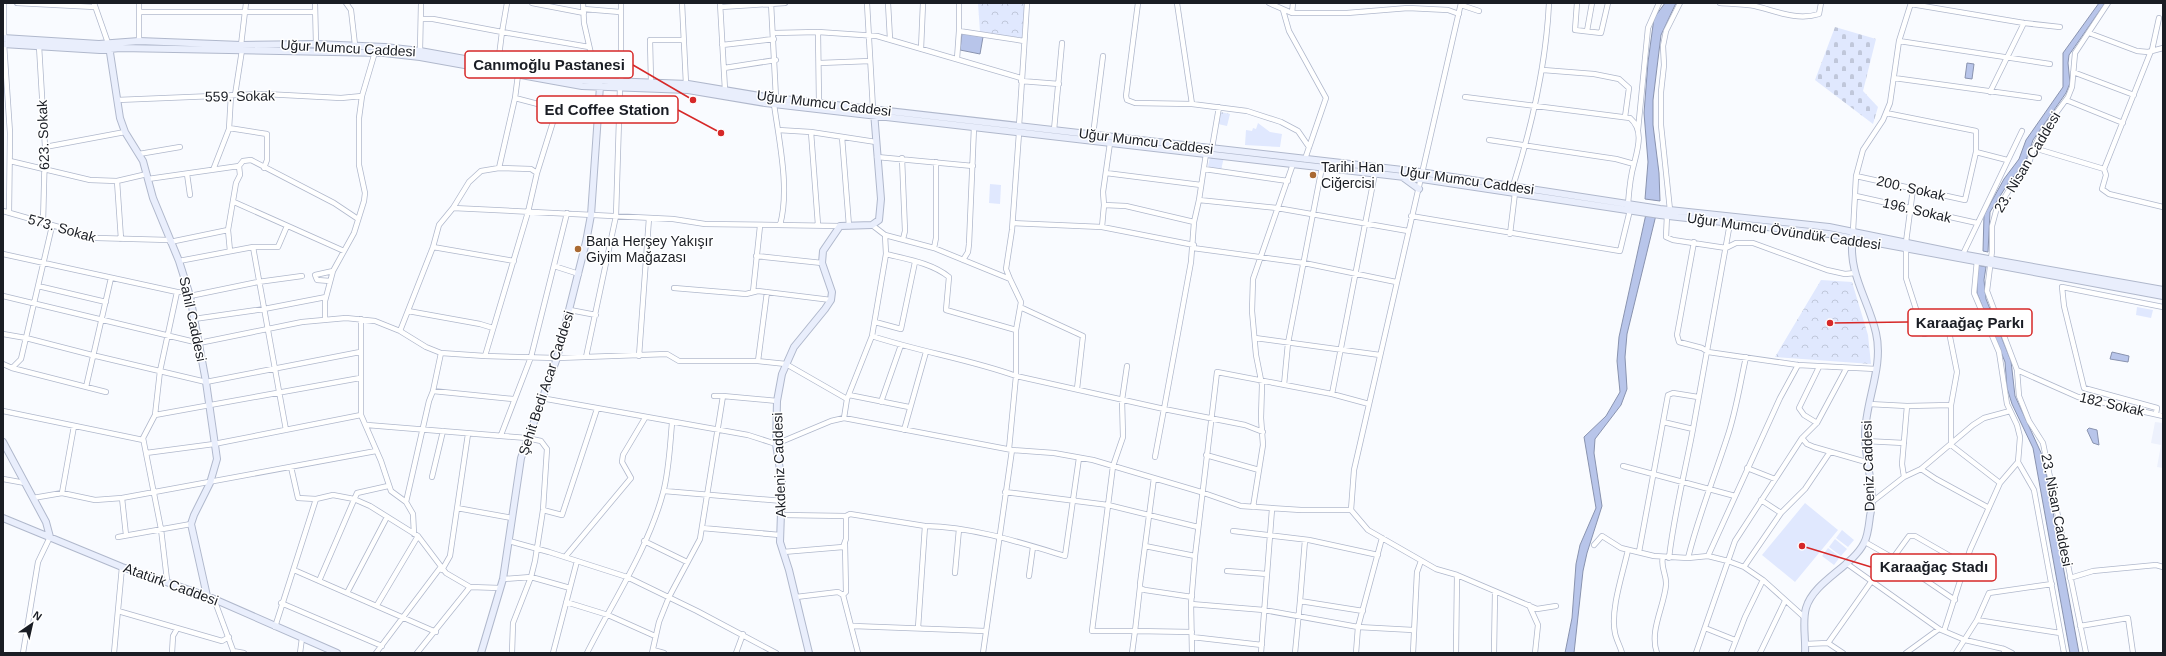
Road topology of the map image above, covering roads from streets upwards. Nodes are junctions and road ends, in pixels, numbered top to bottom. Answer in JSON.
{"nodes":[{"id":1,"x":4,"y":3,"type":"edge"},
{"id":2,"x":17,"y":3,"type":"edge"},
{"id":3,"x":139,"y":3,"type":"edge"},
{"id":4,"x":246,"y":3,"type":"edge"},
{"id":5,"x":315,"y":3,"type":"edge"},
{"id":6,"x":346,"y":3,"type":"edge"},
{"id":7,"x":421,"y":3,"type":"edge"},
{"id":8,"x":507,"y":3,"type":"edge"},
{"id":9,"x":532,"y":3,"type":"edge"},
{"id":10,"x":583,"y":3,"type":"edge"},
{"id":11,"x":621,"y":3,"type":"edge"},
{"id":12,"x":682,"y":3,"type":"edge"},
{"id":13,"x":771,"y":3,"type":"edge"},
{"id":14,"x":786,"y":3,"type":"edge"},
{"id":15,"x":860,"y":3,"type":"edge"},
{"id":16,"x":867,"y":3,"type":"edge"},
{"id":17,"x":888,"y":3,"type":"edge"},
{"id":18,"x":923,"y":3,"type":"edge"},
{"id":19,"x":959,"y":3,"type":"edge"},
{"id":20,"x":1027,"y":3,"type":"edge"},
{"id":21,"x":1138,"y":3,"type":"edge"},
{"id":22,"x":1177,"y":3,"type":"edge"},
{"id":23,"x":1269,"y":3,"type":"edge"},
{"id":24,"x":1293,"y":3,"type":"edge"},
{"id":25,"x":1373,"y":3,"type":"edge"},
{"id":26,"x":1549,"y":3,"type":"edge"},
{"id":27,"x":1577,"y":3,"type":"edge"},
{"id":28,"x":1592,"y":3,"type":"edge"},
{"id":29,"x":1608,"y":3,"type":"edge"},
{"id":30,"x":1659,"y":3,"type":"edge"},
{"id":31,"x":1680,"y":3,"type":"edge"},
{"id":32,"x":1720,"y":3,"type":"edge"},
{"id":33,"x":1821,"y":3,"type":"edge"},
{"id":34,"x":2108,"y":3,"type":"edge"},
{"id":35,"x":1461,"y":4,"type":"edge"},
{"id":36,"x":1911,"y":4,"type":"edge"},
{"id":37,"x":94,"y":5,"type":"edge"},
{"id":38,"x":720,"y":5,"type":"edge"},
{"id":39,"x":1374,"y":9,"type":"junction"},
{"id":40,"x":1283,"y":10,"type":"junction"},
{"id":41,"x":584,"y":11,"type":"junction"},
{"id":42,"x":1479,"y":11,"type":"dead end"},
{"id":43,"x":139,"y":12,"type":"junction"},
{"id":44,"x":245,"y":12,"type":"junction"},
{"id":45,"x":315,"y":12,"type":"junction"},
{"id":46,"x":620,"y":12,"type":"junction"},
{"id":47,"x":1292,"y":13,"type":"junction"},
{"id":48,"x":1459,"y":14,"type":"junction"},
{"id":49,"x":2159,"y":18,"type":"dead end"},
{"id":50,"x":421,"y":20,"type":"junction"},
{"id":51,"x":2024,"y":23,"type":"junction"},
{"id":52,"x":2060,"y":27,"type":"dead end"},
{"id":53,"x":959,"y":30,"type":"junction"},
{"id":54,"x":1587,"y":31,"type":"junction"},
{"id":55,"x":502,"y":32,"type":"junction"},
{"id":56,"x":818,"y":32,"type":"junction"},
{"id":57,"x":774,"y":34,"type":"junction"},
{"id":58,"x":869,"y":34,"type":"junction"},
{"id":59,"x":2089,"y":34,"type":"junction"},
{"id":60,"x":774,"y":39,"type":"junction"},
{"id":61,"x":890,"y":39,"type":"junction"},
{"id":62,"x":683,"y":40,"type":"junction"},
{"id":63,"x":4,"y":41,"type":"edge"},
{"id":64,"x":139,"y":41,"type":"junction"},
{"id":65,"x":1024,"y":41,"type":"junction"},
{"id":66,"x":1899,"y":41,"type":"junction"},
{"id":67,"x":1062,"y":43,"type":"dead end"},
{"id":68,"x":316,"y":44,"type":"junction"},
{"id":69,"x":354,"y":45,"type":"junction"},
{"id":70,"x":722,"y":45,"type":"junction"},
{"id":71,"x":39,"y":46,"type":"junction"},
{"id":72,"x":109,"y":46,"type":"junction"},
{"id":73,"x":241,"y":47,"type":"junction"},
{"id":74,"x":589,"y":47,"type":"junction"},
{"id":75,"x":921,"y":48,"type":"junction"},
{"id":76,"x":2163,"y":48,"type":"edge"},
{"id":77,"x":420,"y":50,"type":"junction"},
{"id":78,"x":2151,"y":51,"type":"junction"},
{"id":79,"x":375,"y":52,"type":"junction"},
{"id":80,"x":1103,"y":56,"type":"dead end"},
{"id":81,"x":2008,"y":58,"type":"junction"},
{"id":82,"x":956,"y":59,"type":"junction"},
{"id":83,"x":776,"y":60,"type":"junction"},
{"id":84,"x":870,"y":61,"type":"junction"},
{"id":85,"x":820,"y":63,"type":"junction"},
{"id":86,"x":498,"y":64,"type":"junction"},
{"id":87,"x":2050,"y":64,"type":"dead end"},
{"id":88,"x":724,"y":68,"type":"junction"},
{"id":89,"x":1543,"y":70,"type":"junction"},
{"id":90,"x":2073,"y":72,"type":"junction"},
{"id":91,"x":518,"y":75,"type":"junction"},
{"id":92,"x":1894,"y":78,"type":"junction"},
{"id":93,"x":1021,"y":79,"type":"junction"},
{"id":94,"x":4,"y":80,"type":"edge"},
{"id":95,"x":597,"y":80,"type":"junction"},
{"id":96,"x":651,"y":82,"type":"junction"},
{"id":97,"x":621,"y":84,"type":"junction"},
{"id":98,"x":686,"y":84,"type":"junction"},
{"id":99,"x":1059,"y":84,"type":"junction"},
{"id":100,"x":600,"y":86,"type":"junction"},
{"id":101,"x":1990,"y":92,"type":"junction"},
{"id":102,"x":724,"y":93,"type":"junction"},
{"id":103,"x":233,"y":95,"type":"junction"},
{"id":104,"x":2134,"y":95,"type":"junction"},
{"id":105,"x":362,"y":96,"type":"junction"},
{"id":106,"x":1465,"y":97,"type":"dead end"},
{"id":107,"x":515,"y":98,"type":"junction"},
{"id":108,"x":2039,"y":98,"type":"dead end"},
{"id":109,"x":117,"y":100,"type":"junction"},
{"id":110,"x":2066,"y":100,"type":"junction"},
{"id":111,"x":775,"y":101,"type":"junction"},
{"id":112,"x":819,"y":103,"type":"junction"},
{"id":113,"x":1192,"y":104,"type":"junction"},
{"id":114,"x":1536,"y":106,"type":"junction"},
{"id":115,"x":1219,"y":107,"type":"junction"},
{"id":116,"x":557,"y":109,"type":"junction"},
{"id":117,"x":598,"y":111,"type":"junction"},
{"id":118,"x":874,"y":112,"type":"junction"},
{"id":119,"x":1886,"y":113,"type":"junction"},
{"id":120,"x":1625,"y":117,"type":"junction"},
{"id":121,"x":2122,"y":123,"type":"junction"},
{"id":122,"x":974,"y":127,"type":"junction"},
{"id":123,"x":229,"y":128,"type":"junction"},
{"id":124,"x":1019,"y":129,"type":"junction"},
{"id":125,"x":778,"y":130,"type":"junction"},
{"id":126,"x":1054,"y":130,"type":"junction"},
{"id":127,"x":1638,"y":130,"type":"junction"},
{"id":128,"x":2022,"y":131,"type":"dead end"},
{"id":129,"x":125,"y":132,"type":"junction"},
{"id":130,"x":811,"y":132,"type":"junction"},
{"id":131,"x":1093,"y":135,"type":"junction"},
{"id":132,"x":842,"y":137,"type":"junction"},
{"id":133,"x":1489,"y":140,"type":"dead end"},
{"id":134,"x":876,"y":142,"type":"junction"},
{"id":135,"x":1110,"y":143,"type":"junction"},
{"id":136,"x":1526,"y":145,"type":"junction"},
{"id":137,"x":1309,"y":146,"type":"junction"},
{"id":138,"x":45,"y":147,"type":"junction"},
{"id":139,"x":180,"y":147,"type":"dead end"},
{"id":140,"x":1212,"y":148,"type":"junction"},
{"id":141,"x":2034,"y":148,"type":"junction"},
{"id":142,"x":1976,"y":152,"type":"junction"},
{"id":143,"x":138,"y":154,"type":"junction"},
{"id":144,"x":1206,"y":154,"type":"junction"},
{"id":145,"x":877,"y":157,"type":"junction"},
{"id":146,"x":902,"y":158,"type":"junction"},
{"id":147,"x":2007,"y":160,"type":"junction"},
{"id":148,"x":10,"y":161,"type":"junction"},
{"id":149,"x":1294,"y":161,"type":"junction"},
{"id":150,"x":936,"y":162,"type":"junction"},
{"id":151,"x":1305,"y":162,"type":"junction"},
{"id":152,"x":1634,"y":164,"type":"junction"},
{"id":153,"x":240,"y":166,"type":"junction"},
{"id":154,"x":973,"y":166,"type":"junction"},
{"id":155,"x":1322,"y":167,"type":"junction"},
{"id":156,"x":264,"y":168,"type":"junction"},
{"id":157,"x":499,"y":168,"type":"junction"},
{"id":158,"x":2104,"y":169,"type":"junction"},
{"id":159,"x":45,"y":170,"type":"junction"},
{"id":160,"x":213,"y":170,"type":"junction"},
{"id":161,"x":1204,"y":170,"type":"junction"},
{"id":162,"x":537,"y":173,"type":"junction"},
{"id":163,"x":1106,"y":173,"type":"junction"},
{"id":164,"x":187,"y":174,"type":"junction"},
{"id":165,"x":1375,"y":174,"type":"junction"},
{"id":166,"x":1423,"y":176,"type":"junction"},
{"id":167,"x":1856,"y":176,"type":"junction"},
{"id":168,"x":148,"y":177,"type":"junction"},
{"id":169,"x":1401,"y":177,"type":"junction"},
{"id":170,"x":117,"y":181,"type":"junction"},
{"id":171,"x":1288,"y":181,"type":"junction"},
{"id":172,"x":1201,"y":184,"type":"junction"},
{"id":173,"x":1513,"y":186,"type":"junction"},
{"id":174,"x":1419,"y":189,"type":"junction"},
{"id":175,"x":1913,"y":189,"type":"junction"},
{"id":176,"x":1515,"y":193,"type":"junction"},
{"id":177,"x":190,"y":195,"type":"dead end"},
{"id":178,"x":1856,"y":196,"type":"junction"},
{"id":179,"x":1199,"y":200,"type":"junction"},
{"id":180,"x":1965,"y":200,"type":"joint"},
{"id":181,"x":234,"y":202,"type":"junction"},
{"id":182,"x":1628,"y":204,"type":"junction"},
{"id":183,"x":1104,"y":205,"type":"junction"},
{"id":184,"x":2163,"y":206,"type":"edge"},
{"id":185,"x":453,"y":208,"type":"junction"},
{"id":186,"x":1277,"y":208,"type":"junction"},
{"id":187,"x":1911,"y":208,"type":"junction"},
{"id":188,"x":1643,"y":209,"type":"junction"},
{"id":189,"x":1630,"y":210,"type":"junction"},
{"id":190,"x":3,"y":211,"type":"edge"},
{"id":191,"x":528,"y":212,"type":"junction"},
{"id":192,"x":9,"y":213,"type":"junction"},
{"id":193,"x":1669,"y":213,"type":"junction"},
{"id":194,"x":567,"y":214,"type":"junction"},
{"id":195,"x":591,"y":214,"type":"junction"},
{"id":196,"x":1312,"y":214,"type":"junction"},
{"id":197,"x":616,"y":216,"type":"junction"},
{"id":198,"x":1411,"y":216,"type":"junction"},
{"id":199,"x":649,"y":218,"type":"junction"},
{"id":200,"x":358,"y":219,"type":"junction"},
{"id":201,"x":1194,"y":222,"type":"junction"},
{"id":202,"x":43,"y":223,"type":"junction"},
{"id":203,"x":1013,"y":223,"type":"junction"},
{"id":204,"x":1366,"y":223,"type":"junction"},
{"id":205,"x":1730,"y":223,"type":"junction"},
{"id":206,"x":1977,"y":223,"type":"junction"},
{"id":207,"x":780,"y":225,"type":"junction"},
{"id":208,"x":818,"y":225,"type":"junction"},
{"id":209,"x":872,"y":225,"type":"junction"},
{"id":210,"x":52,"y":226,"type":"junction"},
{"id":211,"x":287,"y":226,"type":"junction"},
{"id":212,"x":760,"y":226,"type":"junction"},
{"id":213,"x":840,"y":226,"type":"junction"},
{"id":214,"x":849,"y":226,"type":"junction"},
{"id":215,"x":1102,"y":227,"type":"junction"},
{"id":216,"x":228,"y":230,"type":"junction"},
{"id":217,"x":1408,"y":231,"type":"junction"},
{"id":218,"x":1510,"y":234,"type":"junction"},
{"id":219,"x":1853,"y":234,"type":"junction"},
{"id":220,"x":885,"y":235,"type":"junction"},
{"id":221,"x":121,"y":238,"type":"junction"},
{"id":222,"x":903,"y":239,"type":"junction"},
{"id":223,"x":170,"y":241,"type":"junction"},
{"id":224,"x":1694,"y":242,"type":"junction"},
{"id":225,"x":1906,"y":245,"type":"junction"},
{"id":226,"x":1193,"y":246,"type":"junction"},
{"id":227,"x":253,"y":247,"type":"junction"},
{"id":228,"x":433,"y":247,"type":"junction"},
{"id":229,"x":934,"y":248,"type":"junction"},
{"id":230,"x":1726,"y":248,"type":"junction"},
{"id":231,"x":230,"y":251,"type":"junction"},
{"id":232,"x":344,"y":251,"type":"junction"},
{"id":233,"x":3,"y":254,"type":"edge"},
{"id":234,"x":886,"y":254,"type":"junction"},
{"id":235,"x":1963,"y":254,"type":"junction"},
{"id":236,"x":756,"y":256,"type":"junction"},
{"id":237,"x":1262,"y":258,"type":"junction"},
{"id":238,"x":964,"y":260,"type":"junction"},
{"id":239,"x":179,"y":261,"type":"junction"},
{"id":240,"x":514,"y":261,"type":"junction"},
{"id":241,"x":1984,"y":261,"type":"junction"},
{"id":242,"x":44,"y":262,"type":"junction"},
{"id":243,"x":916,"y":262,"type":"junction"},
{"id":244,"x":822,"y":263,"type":"junction"},
{"id":245,"x":1304,"y":263,"type":"junction"},
{"id":246,"x":554,"y":266,"type":"junction"},
{"id":247,"x":332,"y":271,"type":"junction"},
{"id":248,"x":1855,"y":273,"type":"junction"},
{"id":249,"x":579,"y":274,"type":"junction"},
{"id":250,"x":1355,"y":274,"type":"junction"},
{"id":251,"x":302,"y":276,"type":"dead end"},
{"id":252,"x":111,"y":278,"type":"junction"},
{"id":253,"x":1010,"y":279,"type":"junction"},
{"id":254,"x":330,"y":281,"type":"junction"},
{"id":255,"x":258,"y":282,"type":"junction"},
{"id":256,"x":1396,"y":282,"type":"junction"},
{"id":257,"x":38,"y":286,"type":"junction"},
{"id":258,"x":674,"y":288,"type":"dead end"},
{"id":259,"x":2163,"y":290,"type":"edge"},
{"id":260,"x":177,"y":292,"type":"junction"},
{"id":261,"x":752,"y":292,"type":"junction"},
{"id":262,"x":767,"y":292,"type":"junction"},
{"id":263,"x":190,"y":294,"type":"junction"},
{"id":264,"x":3,"y":296,"type":"edge"},
{"id":265,"x":2163,"y":296,"type":"edge"},
{"id":266,"x":326,"y":297,"type":"junction"},
{"id":267,"x":831,"y":300,"type":"junction"},
{"id":268,"x":106,"y":302,"type":"junction"},
{"id":269,"x":34,"y":304,"type":"junction"},
{"id":270,"x":1020,"y":307,"type":"junction"},
{"id":271,"x":2163,"y":307,"type":"edge"},
{"id":272,"x":264,"y":309,"type":"junction"},
{"id":273,"x":1981,"y":309,"type":"junction"},
{"id":274,"x":570,"y":310,"type":"junction"},
{"id":275,"x":408,"y":311,"type":"junction"},
{"id":276,"x":596,"y":315,"type":"junction"},
{"id":277,"x":325,"y":318,"type":"junction"},
{"id":278,"x":194,"y":319,"type":"junction"},
{"id":279,"x":361,"y":319,"type":"junction"},
{"id":280,"x":102,"y":320,"type":"junction"},
{"id":281,"x":875,"y":322,"type":"junction"},
{"id":282,"x":493,"y":328,"type":"junction"},
{"id":283,"x":1948,"y":328,"type":"junction"},
{"id":284,"x":267,"y":329,"type":"junction"},
{"id":285,"x":1016,"y":330,"type":"junction"},
{"id":286,"x":400,"y":331,"type":"junction"},
{"id":287,"x":3,"y":334,"type":"edge"},
{"id":288,"x":168,"y":335,"type":"junction"},
{"id":289,"x":872,"y":336,"type":"junction"},
{"id":290,"x":26,"y":338,"type":"junction"},
{"id":291,"x":1255,"y":338,"type":"junction"},
{"id":292,"x":199,"y":343,"type":"junction"},
{"id":293,"x":1288,"y":343,"type":"junction"},
{"id":294,"x":901,"y":345,"type":"junction"},
{"id":295,"x":1340,"y":351,"type":"junction"},
{"id":296,"x":360,"y":352,"type":"junction"},
{"id":297,"x":926,"y":352,"type":"junction"},
{"id":298,"x":1708,"y":352,"type":"junction"},
{"id":299,"x":441,"y":353,"type":"junction"},
{"id":300,"x":1380,"y":355,"type":"junction"},
{"id":301,"x":92,"y":356,"type":"junction"},
{"id":302,"x":484,"y":356,"type":"junction"},
{"id":303,"x":639,"y":356,"type":"junction"},
{"id":304,"x":531,"y":357,"type":"junction"},
{"id":305,"x":586,"y":357,"type":"junction"},
{"id":306,"x":1746,"y":357,"type":"junction"},
{"id":307,"x":557,"y":358,"type":"junction"},
{"id":308,"x":758,"y":361,"type":"junction"},
{"id":309,"x":3,"y":364,"type":"edge"},
{"id":310,"x":786,"y":364,"type":"junction"},
{"id":311,"x":1127,"y":366,"type":"dead end"},
{"id":312,"x":1798,"y":366,"type":"junction"},
{"id":313,"x":1819,"y":367,"type":"junction"},
{"id":314,"x":12,"y":368,"type":"junction"},
{"id":315,"x":275,"y":369,"type":"junction"},
{"id":316,"x":1846,"y":369,"type":"junction"},
{"id":317,"x":1876,"y":369,"type":"junction"},
{"id":318,"x":2017,"y":370,"type":"junction"},
{"id":319,"x":160,"y":372,"type":"junction"},
{"id":320,"x":1016,"y":376,"type":"junction"},
{"id":321,"x":360,"y":378,"type":"junction"},
{"id":322,"x":1261,"y":380,"type":"junction"},
{"id":323,"x":206,"y":382,"type":"junction"},
{"id":324,"x":1284,"y":385,"type":"junction"},
{"id":325,"x":86,"y":387,"type":"junction"},
{"id":326,"x":1077,"y":388,"type":"junction"},
{"id":327,"x":280,"y":391,"type":"junction"},
{"id":328,"x":434,"y":391,"type":"junction"},
{"id":329,"x":106,"y":392,"type":"dead end"},
{"id":330,"x":1332,"y":394,"type":"junction"},
{"id":331,"x":714,"y":396,"type":"dead end"},
{"id":332,"x":723,"y":396,"type":"junction"},
{"id":333,"x":848,"y":397,"type":"junction"},
{"id":334,"x":1698,"y":397,"type":"junction"},
{"id":335,"x":541,"y":398,"type":"junction"},
{"id":336,"x":514,"y":399,"type":"junction"},
{"id":337,"x":1122,"y":400,"type":"junction"},
{"id":338,"x":776,"y":402,"type":"junction"},
{"id":339,"x":881,"y":402,"type":"junction"},
{"id":340,"x":1369,"y":404,"type":"junction"},
{"id":341,"x":1869,"y":404,"type":"junction"},
{"id":342,"x":1951,"y":405,"type":"junction"},
{"id":343,"x":210,"y":406,"type":"junction"},
{"id":344,"x":1907,"y":406,"type":"junction"},
{"id":345,"x":909,"y":407,"type":"junction"},
{"id":346,"x":2157,"y":408,"type":"junction"},
{"id":347,"x":596,"y":409,"type":"junction"},
{"id":348,"x":1164,"y":409,"type":"junction"},
{"id":349,"x":2163,"y":409,"type":"edge"},
{"id":350,"x":3,"y":411,"type":"edge"},
{"id":351,"x":2010,"y":411,"type":"junction"},
{"id":352,"x":2156,"y":414,"type":"junction"},
{"id":353,"x":154,"y":415,"type":"junction"},
{"id":354,"x":361,"y":415,"type":"junction"},
{"id":355,"x":2163,"y":416,"type":"edge"},
{"id":356,"x":1210,"y":417,"type":"junction"},
{"id":357,"x":645,"y":418,"type":"junction"},
{"id":358,"x":844,"y":418,"type":"junction"},
{"id":359,"x":1663,"y":422,"type":"junction"},
{"id":360,"x":672,"y":423,"type":"junction"},
{"id":361,"x":1816,"y":423,"type":"junction"},
{"id":362,"x":366,"y":425,"type":"junction"},
{"id":363,"x":74,"y":426,"type":"junction"},
{"id":364,"x":423,"y":429,"type":"junction"},
{"id":365,"x":1693,"y":429,"type":"junction"},
{"id":366,"x":286,"y":430,"type":"junction"},
{"id":367,"x":717,"y":430,"type":"junction"},
{"id":368,"x":904,"y":430,"type":"junction"},
{"id":369,"x":443,"y":431,"type":"junction"},
{"id":370,"x":1263,"y":432,"type":"junction"},
{"id":371,"x":468,"y":434,"type":"junction"},
{"id":372,"x":500,"y":435,"type":"junction"},
{"id":373,"x":527,"y":438,"type":"junction"},
{"id":374,"x":1802,"y":438,"type":"junction"},
{"id":375,"x":143,"y":440,"type":"junction"},
{"id":376,"x":1865,"y":441,"type":"junction"},
{"id":377,"x":3,"y":442,"type":"edge"},
{"id":378,"x":1904,"y":443,"type":"junction"},
{"id":379,"x":214,"y":444,"type":"junction"},
{"id":380,"x":776,"y":444,"type":"junction"},
{"id":381,"x":1951,"y":445,"type":"junction"},
{"id":382,"x":1011,"y":450,"type":"junction"},
{"id":383,"x":376,"y":451,"type":"junction"},
{"id":384,"x":1830,"y":452,"type":"junction"},
{"id":385,"x":146,"y":453,"type":"junction"},
{"id":386,"x":1206,"y":455,"type":"junction"},
{"id":387,"x":1155,"y":457,"type":"dead end"},
{"id":388,"x":1079,"y":458,"type":"junction"},
{"id":389,"x":1866,"y":462,"type":"junction"},
{"id":390,"x":2018,"y":462,"type":"junction"},
{"id":391,"x":1113,"y":466,"type":"junction"},
{"id":392,"x":1623,"y":466,"type":"dead end"},
{"id":393,"x":291,"y":467,"type":"junction"},
{"id":394,"x":1747,"y":468,"type":"junction"},
{"id":395,"x":1921,"y":469,"type":"junction"},
{"id":396,"x":1259,"y":470,"type":"junction"},
{"id":397,"x":1654,"y":474,"type":"junction"},
{"id":398,"x":432,"y":477,"type":"dead end"},
{"id":399,"x":1904,"y":477,"type":"junction"},
{"id":400,"x":1154,"y":478,"type":"junction"},
{"id":401,"x":3,"y":479,"type":"edge"},
{"id":402,"x":1775,"y":479,"type":"junction"},
{"id":403,"x":1682,"y":482,"type":"junction"},
{"id":404,"x":25,"y":483,"type":"junction"},
{"id":405,"x":210,"y":483,"type":"junction"},
{"id":406,"x":2000,"y":483,"type":"junction"},
{"id":407,"x":388,"y":486,"type":"junction"},
{"id":408,"x":1709,"y":489,"type":"junction"},
{"id":409,"x":664,"y":491,"type":"junction"},
{"id":410,"x":154,"y":492,"type":"junction"},
{"id":411,"x":1005,"y":492,"type":"junction"},
{"id":412,"x":1201,"y":492,"type":"junction"},
{"id":413,"x":62,"y":493,"type":"junction"},
{"id":414,"x":708,"y":495,"type":"junction"},
{"id":415,"x":1735,"y":496,"type":"junction"},
{"id":416,"x":33,"y":498,"type":"junction"},
{"id":417,"x":122,"y":498,"type":"junction"},
{"id":418,"x":316,"y":499,"type":"junction"},
{"id":419,"x":354,"y":499,"type":"junction"},
{"id":420,"x":783,"y":500,"type":"junction"},
{"id":421,"x":1761,"y":500,"type":"junction"},
{"id":422,"x":1073,"y":501,"type":"junction"},
{"id":423,"x":406,"y":502,"type":"junction"},
{"id":424,"x":1872,"y":502,"type":"junction"},
{"id":425,"x":1108,"y":505,"type":"junction"},
{"id":426,"x":1253,"y":507,"type":"junction"},
{"id":427,"x":457,"y":508,"type":"junction"},
{"id":428,"x":1989,"y":508,"type":"junction"},
{"id":429,"x":1272,"y":509,"type":"junction"},
{"id":430,"x":543,"y":510,"type":"junction"},
{"id":431,"x":1351,"y":510,"type":"junction"},
{"id":432,"x":1781,"y":513,"type":"junction"},
{"id":433,"x":783,"y":515,"type":"junction"},
{"id":434,"x":1149,"y":515,"type":"junction"},
{"id":435,"x":846,"y":516,"type":"junction"},
{"id":436,"x":387,"y":517,"type":"junction"},
{"id":437,"x":3,"y":518,"type":"edge"},
{"id":438,"x":512,"y":518,"type":"junction"},
{"id":439,"x":191,"y":524,"type":"junction"},
{"id":440,"x":925,"y":526,"type":"junction"},
{"id":441,"x":1198,"y":527,"type":"junction"},
{"id":442,"x":702,"y":528,"type":"junction"},
{"id":443,"x":161,"y":529,"type":"junction"},
{"id":444,"x":959,"y":529,"type":"junction"},
{"id":445,"x":1233,"y":531,"type":"dead end"},
{"id":446,"x":126,"y":535,"type":"junction"},
{"id":447,"x":416,"y":535,"type":"junction"},
{"id":448,"x":780,"y":535,"type":"junction"},
{"id":449,"x":1000,"y":536,"type":"junction"},
{"id":450,"x":50,"y":537,"type":"junction"},
{"id":451,"x":118,"y":537,"type":"dead end"},
{"id":452,"x":1270,"y":537,"type":"junction"},
{"id":453,"x":1382,"y":538,"type":"junction"},
{"id":454,"x":1305,"y":540,"type":"junction"},
{"id":455,"x":509,"y":541,"type":"junction"},
{"id":456,"x":644,"y":541,"type":"junction"},
{"id":457,"x":1865,"y":542,"type":"junction"},
{"id":458,"x":845,"y":544,"type":"junction"},
{"id":459,"x":1594,"y":545,"type":"dead end"},
{"id":460,"x":1033,"y":546,"type":"junction"},
{"id":461,"x":1145,"y":546,"type":"junction"},
{"id":462,"x":536,"y":548,"type":"junction"},
{"id":463,"x":1628,"y":550,"type":"junction"},
{"id":464,"x":783,"y":552,"type":"junction"},
{"id":465,"x":1639,"y":552,"type":"junction"},
{"id":466,"x":1378,"y":555,"type":"junction"},
{"id":467,"x":1195,"y":556,"type":"junction"},
{"id":468,"x":1708,"y":556,"type":"junction"},
{"id":469,"x":565,"y":557,"type":"junction"},
{"id":470,"x":1663,"y":557,"type":"junction"},
{"id":471,"x":1669,"y":558,"type":"junction"},
{"id":472,"x":1688,"y":558,"type":"junction"},
{"id":473,"x":1893,"y":558,"type":"junction"},
{"id":474,"x":577,"y":561,"type":"junction"},
{"id":475,"x":1421,"y":561,"type":"junction"},
{"id":476,"x":1728,"y":561,"type":"junction"},
{"id":477,"x":687,"y":562,"type":"junction"},
{"id":478,"x":1846,"y":563,"type":"junction"},
{"id":479,"x":1964,"y":564,"type":"junction"},
{"id":480,"x":122,"y":567,"type":"junction"},
{"id":481,"x":1744,"y":567,"type":"junction"},
{"id":482,"x":2163,"y":567,"type":"edge"},
{"id":483,"x":441,"y":569,"type":"junction"},
{"id":484,"x":294,"y":570,"type":"junction"},
{"id":485,"x":1227,"y":571,"type":"dead end"},
{"id":486,"x":955,"y":573,"type":"dead end"},
{"id":487,"x":1267,"y":574,"type":"junction"},
{"id":488,"x":1457,"y":575,"type":"junction"},
{"id":489,"x":1029,"y":576,"type":"dead end"},
{"id":490,"x":531,"y":577,"type":"junction"},
{"id":491,"x":627,"y":577,"type":"junction"},
{"id":492,"x":2070,"y":578,"type":"junction"},
{"id":493,"x":502,"y":579,"type":"junction"},
{"id":494,"x":167,"y":580,"type":"junction"},
{"id":495,"x":1763,"y":580,"type":"junction"},
{"id":496,"x":319,"y":581,"type":"junction"},
{"id":497,"x":1871,"y":582,"type":"junction"},
{"id":498,"x":2052,"y":584,"type":"junction"},
{"id":499,"x":470,"y":587,"type":"junction"},
{"id":500,"x":1140,"y":587,"type":"junction"},
{"id":501,"x":500,"y":588,"type":"junction"},
{"id":502,"x":570,"y":588,"type":"junction"},
{"id":503,"x":1495,"y":592,"type":"junction"},
{"id":504,"x":348,"y":593,"type":"junction"},
{"id":505,"x":843,"y":595,"type":"junction"},
{"id":506,"x":207,"y":596,"type":"junction"},
{"id":507,"x":669,"y":597,"type":"junction"},
{"id":508,"x":796,"y":597,"type":"junction"},
{"id":509,"x":1192,"y":597,"type":"junction"},
{"id":510,"x":214,"y":599,"type":"junction"},
{"id":511,"x":1955,"y":600,"type":"junction"},
{"id":512,"x":1300,"y":601,"type":"junction"},
{"id":513,"x":1785,"y":601,"type":"junction"},
{"id":514,"x":282,"y":602,"type":"junction"},
{"id":515,"x":566,"y":602,"type":"junction"},
{"id":516,"x":1191,"y":604,"type":"junction"},
{"id":517,"x":377,"y":605,"type":"junction"},
{"id":518,"x":1529,"y":605,"type":"junction"},
{"id":519,"x":1556,"y":606,"type":"dead end"},
{"id":520,"x":118,"y":610,"type":"junction"},
{"id":521,"x":1264,"y":610,"type":"junction"},
{"id":522,"x":1363,"y":611,"type":"junction"},
{"id":523,"x":608,"y":615,"type":"junction"},
{"id":524,"x":1298,"y":616,"type":"junction"},
{"id":525,"x":1804,"y":617,"type":"junction"},
{"id":526,"x":404,"y":618,"type":"junction"},
{"id":527,"x":1977,"y":620,"type":"junction"},
{"id":528,"x":853,"y":626,"type":"junction"},
{"id":529,"x":2080,"y":626,"type":"junction"},
{"id":530,"x":275,"y":627,"type":"junction"},
{"id":531,"x":1358,"y":627,"type":"junction"},
{"id":532,"x":918,"y":628,"type":"junction"},
{"id":533,"x":1705,"y":628,"type":"junction"},
{"id":534,"x":178,"y":629,"type":"junction"},
{"id":535,"x":986,"y":630,"type":"junction"},
{"id":536,"x":1414,"y":630,"type":"junction"},
{"id":537,"x":1941,"y":630,"type":"junction"},
{"id":538,"x":1135,"y":631,"type":"junction"},
{"id":539,"x":436,"y":632,"type":"junction"},
{"id":540,"x":2060,"y":633,"type":"junction"},
{"id":541,"x":743,"y":634,"type":"junction"},
{"id":542,"x":1192,"y":634,"type":"junction"},
{"id":543,"x":229,"y":636,"type":"junction"},
{"id":544,"x":655,"y":636,"type":"junction"},
{"id":545,"x":302,"y":638,"type":"junction"},
{"id":546,"x":1735,"y":640,"type":"junction"},
{"id":547,"x":1965,"y":640,"type":"junction"},
{"id":548,"x":1828,"y":643,"type":"junction"},
{"id":549,"x":1805,"y":644,"type":"junction"},
{"id":550,"x":1262,"y":645,"type":"junction"},
{"id":551,"x":382,"y":646,"type":"junction"},
{"id":552,"x":652,"y":651,"type":"edge"},
{"id":553,"x":2004,"y":651,"type":"edge"},
{"id":554,"x":234,"y":652,"type":"edge"},
{"id":555,"x":2133,"y":652,"type":"edge"},
{"id":556,"x":23,"y":653,"type":"edge"},
{"id":557,"x":114,"y":653,"type":"edge"},
{"id":558,"x":172,"y":653,"type":"edge"},
{"id":559,"x":244,"y":653,"type":"edge"},
{"id":560,"x":300,"y":653,"type":"edge"},
{"id":561,"x":337,"y":653,"type":"edge"},
{"id":562,"x":376,"y":653,"type":"edge"},
{"id":563,"x":417,"y":653,"type":"edge"},
{"id":564,"x":481,"y":653,"type":"edge"},
{"id":565,"x":512,"y":653,"type":"edge"},
{"id":566,"x":553,"y":653,"type":"edge"},
{"id":567,"x":587,"y":653,"type":"edge"},
{"id":568,"x":664,"y":653,"type":"edge"},
{"id":569,"x":736,"y":653,"type":"edge"},
{"id":570,"x":776,"y":653,"type":"edge"},
{"id":571,"x":809,"y":653,"type":"edge"},
{"id":572,"x":858,"y":653,"type":"edge"},
{"id":573,"x":983,"y":653,"type":"edge"},
{"id":574,"x":1132,"y":653,"type":"edge"},
{"id":575,"x":1192,"y":653,"type":"edge"},
{"id":576,"x":1261,"y":653,"type":"edge"},
{"id":577,"x":1295,"y":653,"type":"edge"},
{"id":578,"x":1356,"y":653,"type":"edge"},
{"id":579,"x":1413,"y":653,"type":"edge"},
{"id":580,"x":1456,"y":653,"type":"edge"},
{"id":581,"x":1494,"y":653,"type":"edge"},
{"id":582,"x":1535,"y":653,"type":"edge"},
{"id":583,"x":1622,"y":653,"type":"edge"},
{"id":584,"x":1657,"y":653,"type":"edge"},
{"id":585,"x":1696,"y":653,"type":"edge"},
{"id":586,"x":1731,"y":653,"type":"edge"},
{"id":587,"x":1760,"y":653,"type":"edge"},
{"id":588,"x":1805,"y":653,"type":"edge"},
{"id":589,"x":1843,"y":653,"type":"edge"},
{"id":590,"x":1906,"y":653,"type":"edge"},
{"id":591,"x":1956,"y":653,"type":"edge"},
{"id":592,"x":2012,"y":653,"type":"edge"},
{"id":593,"x":2064,"y":653,"type":"edge"},
{"id":594,"x":2086,"y":653,"type":"edge"},
{"id":595,"x":2126,"y":653,"type":"edge"}],
"edges":[{"from":1,"to":63,"type":"street"},
{"from":2,"to":37,"type":"street"},
{"from":3,"to":43,"type":"street"},
{"from":4,"to":44,"type":"street"},
{"from":5,"to":45,"type":"street"},
{"from":6,"to":69,"type":"street"},
{"from":7,"to":50,"type":"street"},
{"from":8,"to":55,"type":"street"},
{"from":9,"to":41,"type":"street"},
{"from":10,"to":41,"type":"street"},
{"from":11,"to":46,"type":"street"},
{"from":12,"to":62,"type":"street"},
{"from":13,"to":14,"type":"street"},
{"from":13,"to":38,"type":"street"},
{"from":13,"to":57,"type":"street"},
{"from":15,"to":16,"type":"street"},
{"from":16,"to":58,"type":"street"},
{"from":17,"to":61,"type":"street"},
{"from":18,"to":75,"type":"street"},
{"from":19,"to":53,"type":"street"},
{"from":20,"to":65,"type":"street"},
{"from":21,"to":113,"type":"street"},
{"from":22,"to":113,"type":"street"},
{"from":23,"to":40,"type":"street"},
{"from":24,"to":47,"type":"street"},
{"from":25,"to":39,"type":"street"},
{"from":26,"to":89,"type":"street"},
{"from":27,"to":54,"type":"street"},
{"from":28,"to":54,"type":"street"},
{"from":29,"to":54,"type":"street"},
{"from":30,"to":127,"type":"street"},
{"from":31,"to":193,"type":"street"},
{"from":32,"to":33,"type":"street"},
{"from":34,"to":59,"type":"street","name":"23. Nisan Caddesi"},
{"from":35,"to":42,"type":"street"},
{"from":35,"to":48,"type":"street"},
{"from":36,"to":51,"type":"street"},
{"from":36,"to":66,"type":"street"},
{"from":37,"to":72,"type":"street"},
{"from":38,"to":70,"type":"street"},
{"from":39,"to":47,"type":"street"},
{"from":39,"to":48,"type":"street"},
{"from":40,"to":47,"type":"street"},
{"from":40,"to":137,"type":"street"},
{"from":41,"to":46,"type":"street"},
{"from":41,"to":74,"type":"street"},
{"from":43,"to":44,"type":"street"},
{"from":43,"to":64,"type":"street"},
{"from":44,"to":45,"type":"street"},
{"from":44,"to":73,"type":"street"},
{"from":45,"to":68,"type":"street"},
{"from":46,"to":97,"type":"street"},
{"from":48,"to":166,"type":"street"},
{"from":49,"to":78,"type":"street"},
{"from":50,"to":55,"type":"street"},
{"from":50,"to":77,"type":"street"},
{"from":51,"to":52,"type":"street"},
{"from":51,"to":81,"type":"street"},
{"from":53,"to":65,"type":"street"},
{"from":53,"to":82,"type":"street"},
{"from":55,"to":74,"type":"street"},
{"from":55,"to":86,"type":"street"},
{"from":56,"to":57,"type":"street"},
{"from":56,"to":58,"type":"street"},
{"from":56,"to":85,"type":"street"},
{"from":57,"to":60,"type":"street"},
{"from":58,"to":61,"type":"street"},
{"from":58,"to":84,"type":"street"},
{"from":59,"to":78,"type":"street"},
{"from":59,"to":90,"type":"street","name":"23. Nisan Caddesi"},
{"from":60,"to":70,"type":"street"},
{"from":60,"to":83,"type":"street"},
{"from":61,"to":75,"type":"street"},
{"from":62,"to":96,"type":"street"},
{"from":62,"to":98,"type":"street"},
{"from":63,"to":71,"type":"street","name":"Uğur Mumcu Caddesi"},
{"from":63,"to":72,"type":"street","name":"Uğur Mumcu Caddesi"},
{"from":63,"to":94,"type":"street"},
{"from":64,"to":72,"type":"street","name":"Uğur Mumcu Caddesi"},
{"from":64,"to":73,"type":"street","name":"Uğur Mumcu Caddesi"},
{"from":65,"to":93,"type":"street"},
{"from":66,"to":81,"type":"street"},
{"from":66,"to":92,"type":"street"},
{"from":67,"to":99,"type":"street"},
{"from":68,"to":69,"type":"street","name":"Uğur Mumcu Caddesi"},
{"from":68,"to":73,"type":"street","name":"Uğur Mumcu Caddesi"},
{"from":69,"to":77,"type":"street","name":"Uğur Mumcu Caddesi"},
{"from":70,"to":88,"type":"street"},
{"from":71,"to":72,"type":"street","name":"Uğur Mumcu Caddesi"},
{"from":71,"to":138,"type":"street","name":"623. Sokak"},
{"from":72,"to":73,"type":"street","name":"Uğur Mumcu Caddesi"},
{"from":72,"to":109,"type":"street","name":"Sahil Caddesi"},
{"from":73,"to":79,"type":"street","name":"Uğur Mumcu Caddesi"},
{"from":73,"to":103,"type":"street"},
{"from":74,"to":95,"type":"street"},
{"from":75,"to":82,"type":"street"},
{"from":76,"to":78,"type":"street"},
{"from":77,"to":86,"type":"street","name":"Uğur Mumcu Caddesi"},
{"from":78,"to":104,"type":"street"},
{"from":79,"to":91,"type":"street","name":"Uğur Mumcu Caddesi"},
{"from":79,"to":105,"type":"street"},
{"from":80,"to":131,"type":"street"},
{"from":81,"to":87,"type":"street"},
{"from":81,"to":101,"type":"street"},
{"from":82,"to":93,"type":"street"},
{"from":83,"to":88,"type":"street"},
{"from":83,"to":111,"type":"street"},
{"from":84,"to":85,"type":"street"},
{"from":84,"to":118,"type":"street"},
{"from":85,"to":112,"type":"street"},
{"from":86,"to":95,"type":"street","name":"Uğur Mumcu Caddesi"},
{"from":88,"to":102,"type":"street"},
{"from":89,"to":114,"type":"street"},
{"from":89,"to":120,"type":"street"},
{"from":90,"to":104,"type":"street"},
{"from":90,"to":110,"type":"street","name":"23. Nisan Caddesi"},
{"from":91,"to":100,"type":"street","name":"Uğur Mumcu Caddesi"},
{"from":91,"to":107,"type":"street"},
{"from":92,"to":101,"type":"street"},
{"from":92,"to":119,"type":"street"},
{"from":93,"to":99,"type":"street"},
{"from":93,"to":124,"type":"street"},
{"from":94,"to":148,"type":"street"},
{"from":95,"to":97,"type":"street","name":"Uğur Mumcu Caddesi"},
{"from":96,"to":97,"type":"street","name":"Uğur Mumcu Caddesi"},
{"from":96,"to":98,"type":"street","name":"Uğur Mumcu Caddesi"},
{"from":97,"to":100,"type":"street","name":"Uğur Mumcu Caddesi"},
{"from":97,"to":102,"type":"street","name":"Uğur Mumcu Caddesi"},
{"from":97,"to":197,"type":"street"},
{"from":98,"to":102,"type":"street","name":"Uğur Mumcu Caddesi"},
{"from":99,"to":126,"type":"street"},
{"from":100,"to":117,"type":"street","name":"Şehit Bedi Acar Caddesi"},
{"from":101,"to":108,"type":"street"},
{"from":102,"to":111,"type":"street","name":"Uğur Mumcu Caddesi"},
{"from":103,"to":105,"type":"street","name":"559. Sokak"},
{"from":103,"to":109,"type":"street","name":"559. Sokak"},
{"from":103,"to":123,"type":"street"},
{"from":104,"to":121,"type":"street"},
{"from":105,"to":200,"type":"street"},
{"from":106,"to":114,"type":"street"},
{"from":107,"to":116,"type":"street"},
{"from":107,"to":157,"type":"street"},
{"from":109,"to":129,"type":"street","name":"Sahil Caddesi"},
{"from":110,"to":121,"type":"street"},
{"from":110,"to":141,"type":"street","name":"23. Nisan Caddesi"},
{"from":111,"to":112,"type":"street","name":"Uğur Mumcu Caddesi"},
{"from":111,"to":118,"type":"street","name":"Uğur Mumcu Caddesi"},
{"from":111,"to":125,"type":"street"},
{"from":112,"to":118,"type":"street","name":"Uğur Mumcu Caddesi"},
{"from":113,"to":115,"type":"street"},
{"from":114,"to":120,"type":"street"},
{"from":114,"to":136,"type":"street"},
{"from":115,"to":137,"type":"street"},
{"from":115,"to":140,"type":"street"},
{"from":116,"to":117,"type":"street"},
{"from":116,"to":162,"type":"street"},
{"from":117,"to":195,"type":"street","name":"Şehit Bedi Acar Caddesi"},
{"from":118,"to":122,"type":"street","name":"Uğur Mumcu Caddesi"},
{"from":118,"to":124,"type":"street","name":"Uğur Mumcu Caddesi"},
{"from":118,"to":134,"type":"street"},
{"from":119,"to":142,"type":"street","name":"196. Sokak"},
{"from":119,"to":167,"type":"street"},
{"from":120,"to":127,"type":"street"},
{"from":121,"to":158,"type":"street"},
{"from":122,"to":124,"type":"street","name":"Uğur Mumcu Caddesi"},
{"from":122,"to":154,"type":"street"},
{"from":123,"to":156,"type":"street"},
{"from":123,"to":160,"type":"street"},
{"from":124,"to":126,"type":"street","name":"Uğur Mumcu Caddesi"},
{"from":124,"to":135,"type":"street","name":"Uğur Mumcu Caddesi"},
{"from":124,"to":203,"type":"street"},
{"from":125,"to":130,"type":"street"},
{"from":125,"to":207,"type":"street"},
{"from":126,"to":131,"type":"street","name":"Uğur Mumcu Caddesi"},
{"from":127,"to":152,"type":"street"},
{"from":128,"to":147,"type":"street"},
{"from":129,"to":138,"type":"street"},
{"from":129,"to":143,"type":"street","name":"Sahil Caddesi"},
{"from":130,"to":132,"type":"street"},
{"from":130,"to":208,"type":"street"},
{"from":131,"to":140,"type":"street","name":"Uğur Mumcu Caddesi"},
{"from":132,"to":134,"type":"street"},
{"from":132,"to":214,"type":"street"},
{"from":133,"to":136,"type":"street"},
{"from":134,"to":145,"type":"street"},
{"from":135,"to":144,"type":"street","name":"Uğur Mumcu Caddesi"},
{"from":135,"to":163,"type":"street"},
{"from":136,"to":152,"type":"street"},
{"from":136,"to":173,"type":"street"},
{"from":137,"to":151,"type":"street"},
{"from":138,"to":159,"type":"street","name":"623. Sokak"},
{"from":139,"to":143,"type":"street"},
{"from":140,"to":149,"type":"street","name":"Uğur Mumcu Caddesi"},
{"from":141,"to":158,"type":"street"},
{"from":141,"to":241,"type":"street","name":"23. Nisan Caddesi"},
{"from":142,"to":147,"type":"street"},
{"from":142,"to":180,"type":"street","name":"196. Sokak"},
{"from":143,"to":168,"type":"street","name":"Sahil Caddesi"},
{"from":144,"to":149,"type":"street","name":"Uğur Mumcu Caddesi"},
{"from":144,"to":161,"type":"street"},
{"from":145,"to":146,"type":"street"},
{"from":145,"to":209,"type":"street"},
{"from":146,"to":150,"type":"street"},
{"from":146,"to":222,"type":"street"},
{"from":147,"to":206,"type":"street"},
{"from":148,"to":159,"type":"street"},
{"from":148,"to":192,"type":"street"},
{"from":149,"to":151,"type":"street","name":"Uğur Mumcu Caddesi"},
{"from":149,"to":171,"type":"street"},
{"from":150,"to":154,"type":"street"},
{"from":150,"to":229,"type":"street"},
{"from":151,"to":155,"type":"street","name":"Uğur Mumcu Caddesi"},
{"from":151,"to":166,"type":"street","name":"Uğur Mumcu Caddesi"},
{"from":152,"to":182,"type":"street"},
{"from":153,"to":156,"type":"street"},
{"from":153,"to":160,"type":"street"},
{"from":153,"to":181,"type":"street"},
{"from":154,"to":238,"type":"street"},
{"from":155,"to":165,"type":"street","name":"Uğur Mumcu Caddesi"},
{"from":155,"to":196,"type":"street"},
{"from":156,"to":200,"type":"street"},
{"from":157,"to":162,"type":"street"},
{"from":157,"to":185,"type":"street"},
{"from":158,"to":184,"type":"street"},
{"from":159,"to":170,"type":"street"},
{"from":159,"to":202,"type":"street","name":"623. Sokak"},
{"from":160,"to":164,"type":"street"},
{"from":161,"to":171,"type":"street"},
{"from":161,"to":172,"type":"street"},
{"from":162,"to":191,"type":"street"},
{"from":163,"to":172,"type":"street"},
{"from":163,"to":183,"type":"street"},
{"from":164,"to":168,"type":"street"},
{"from":164,"to":177,"type":"street"},
{"from":165,"to":169,"type":"street","name":"Uğur Mumcu Caddesi"},
{"from":165,"to":204,"type":"street"},
{"from":166,"to":169,"type":"street","name":"Uğur Mumcu Caddesi"},
{"from":166,"to":173,"type":"street","name":"Uğur Mumcu Caddesi"},
{"from":166,"to":174,"type":"street"},
{"from":166,"to":176,"type":"street","name":"Uğur Mumcu Caddesi"},
{"from":167,"to":175,"type":"street","name":"200. Sokak"},
{"from":167,"to":178,"type":"street"},
{"from":168,"to":170,"type":"street"},
{"from":168,"to":223,"type":"street","name":"Sahil Caddesi"},
{"from":169,"to":174,"type":"street"},
{"from":170,"to":221,"type":"street"},
{"from":171,"to":186,"type":"street"},
{"from":172,"to":179,"type":"street"},
{"from":173,"to":182,"type":"street","name":"Uğur Mumcu Caddesi"},
{"from":174,"to":198,"type":"street"},
{"from":175,"to":180,"type":"street","name":"200. Sokak"},
{"from":175,"to":187,"type":"street"},
{"from":176,"to":189,"type":"street","name":"Uğur Mumcu Caddesi"},
{"from":176,"to":218,"type":"street"},
{"from":178,"to":187,"type":"street","name":"196. Sokak"},
{"from":178,"to":219,"type":"street"},
{"from":179,"to":186,"type":"street"},
{"from":179,"to":201,"type":"street"},
{"from":181,"to":211,"type":"street"},
{"from":181,"to":216,"type":"street"},
{"from":182,"to":188,"type":"street","name":"Uğur Mumcu Caddesi"},
{"from":183,"to":201,"type":"street"},
{"from":183,"to":215,"type":"street"},
{"from":185,"to":191,"type":"street"},
{"from":185,"to":228,"type":"street"},
{"from":186,"to":196,"type":"street"},
{"from":186,"to":237,"type":"street"},
{"from":187,"to":206,"type":"street","name":"196. Sokak"},
{"from":187,"to":225,"type":"street"},
{"from":188,"to":189,"type":"street","name":"Uğur Mumcu Caddesi"},
{"from":188,"to":193,"type":"street","name":"Uğur Mumcu Övündük Caddesi"},
{"from":189,"to":218,"type":"street"},
{"from":190,"to":192,"type":"street","name":"573. Sokak"},
{"from":191,"to":194,"type":"street"},
{"from":191,"to":240,"type":"street"},
{"from":192,"to":202,"type":"street","name":"573. Sokak"},
{"from":193,"to":205,"type":"street","name":"Uğur Mumcu Övündük Caddesi"},
{"from":193,"to":219,"type":"street","name":"Uğur Mumcu Övündük Caddesi"},
{"from":193,"to":224,"type":"street"},
{"from":194,"to":195,"type":"street"},
{"from":194,"to":246,"type":"street"},
{"from":195,"to":197,"type":"street"},
{"from":195,"to":249,"type":"street","name":"Şehit Bedi Acar Caddesi"},
{"from":196,"to":204,"type":"street"},
{"from":196,"to":245,"type":"street"},
{"from":197,"to":199,"type":"street"},
{"from":197,"to":276,"type":"street"},
{"from":198,"to":217,"type":"street"},
{"from":198,"to":218,"type":"street"},
{"from":199,"to":212,"type":"street"},
{"from":199,"to":303,"type":"street"},
{"from":200,"to":232,"type":"street"},
{"from":201,"to":226,"type":"street"},
{"from":202,"to":210,"type":"street","name":"573. Sokak"},
{"from":203,"to":215,"type":"street"},
{"from":203,"to":253,"type":"street"},
{"from":204,"to":217,"type":"street"},
{"from":204,"to":250,"type":"street"},
{"from":205,"to":219,"type":"street","name":"Uğur Mumcu Övündük Caddesi"},
{"from":205,"to":230,"type":"street"},
{"from":206,"to":235,"type":"street"},
{"from":207,"to":208,"type":"street"},
{"from":207,"to":212,"type":"street"},
{"from":208,"to":213,"type":"street"},
{"from":209,"to":214,"type":"street"},
{"from":209,"to":220,"type":"street"},
{"from":210,"to":221,"type":"street","name":"573. Sokak"},
{"from":210,"to":242,"type":"street"},
{"from":211,"to":227,"type":"street"},
{"from":211,"to":232,"type":"street"},
{"from":212,"to":236,"type":"street"},
{"from":213,"to":214,"type":"street"},
{"from":213,"to":244,"type":"street"},
{"from":215,"to":226,"type":"street"},
{"from":216,"to":223,"type":"street","name":"573. Sokak"},
{"from":216,"to":231,"type":"street"},
{"from":217,"to":256,"type":"street"},
{"from":219,"to":225,"type":"street","name":"Uğur Mumcu Övündük Caddesi"},
{"from":219,"to":248,"type":"street","name":"Deniz Caddesi"},
{"from":220,"to":222,"type":"street"},
{"from":220,"to":234,"type":"street"},
{"from":221,"to":223,"type":"street","name":"573. Sokak"},
{"from":222,"to":229,"type":"street"},
{"from":223,"to":239,"type":"street","name":"Sahil Caddesi"},
{"from":224,"to":230,"type":"street"},
{"from":224,"to":298,"type":"street"},
{"from":225,"to":235,"type":"street","name":"Uğur Mumcu Övündük Caddesi"},
{"from":225,"to":241,"type":"street","name":"Uğur Mumcu Övündük Caddesi"},
{"from":225,"to":283,"type":"street"},
{"from":226,"to":237,"type":"street"},
{"from":226,"to":348,"type":"street"},
{"from":227,"to":231,"type":"street"},
{"from":227,"to":255,"type":"street"},
{"from":228,"to":240,"type":"street"},
{"from":228,"to":275,"type":"street"},
{"from":229,"to":238,"type":"street"},
{"from":230,"to":248,"type":"street"},
{"from":230,"to":298,"type":"street"},
{"from":231,"to":239,"type":"street"},
{"from":232,"to":247,"type":"street"},
{"from":233,"to":242,"type":"street"},
{"from":234,"to":243,"type":"street"},
{"from":234,"to":281,"type":"street"},
{"from":235,"to":241,"type":"street","name":"Uğur Mumcu Övündük Caddesi"},
{"from":236,"to":244,"type":"street"},
{"from":236,"to":261,"type":"street"},
{"from":237,"to":245,"type":"street"},
{"from":237,"to":291,"type":"street"},
{"from":238,"to":253,"type":"street"},
{"from":239,"to":263,"type":"street","name":"Sahil Caddesi"},
{"from":240,"to":282,"type":"street"},
{"from":241,"to":259,"type":"street","name":"Uğur Mumcu Övündük Caddesi"},
{"from":241,"to":265,"type":"street","name":"Uğur Mumcu Övündük Caddesi"},
{"from":241,"to":273,"type":"street"},
{"from":241,"to":318,"type":"street","name":"23. Nisan Caddesi"},
{"from":242,"to":252,"type":"street"},
{"from":242,"to":257,"type":"street"},
{"from":243,"to":281,"type":"street"},
{"from":243,"to":285,"type":"street"},
{"from":244,"to":267,"type":"street"},
{"from":245,"to":250,"type":"street"},
{"from":245,"to":293,"type":"street"},
{"from":246,"to":249,"type":"street"},
{"from":246,"to":304,"type":"street"},
{"from":247,"to":254,"type":"street"},
{"from":247,"to":254,"type":"street"},
{"from":248,"to":317,"type":"street","name":"Deniz Caddesi"},
{"from":249,"to":274,"type":"street","name":"Şehit Bedi Acar Caddesi"},
{"from":250,"to":256,"type":"street"},
{"from":250,"to":295,"type":"street"},
{"from":251,"to":255,"type":"street"},
{"from":252,"to":260,"type":"street"},
{"from":252,"to":268,"type":"street"},
{"from":253,"to":270,"type":"street"},
{"from":254,"to":266,"type":"street"},
{"from":255,"to":263,"type":"street"},
{"from":255,"to":272,"type":"street"},
{"from":256,"to":300,"type":"street"},
{"from":257,"to":268,"type":"street"},
{"from":257,"to":269,"type":"street"},
{"from":258,"to":261,"type":"street"},
{"from":260,"to":263,"type":"street"},
{"from":260,"to":288,"type":"street"},
{"from":261,"to":262,"type":"street"},
{"from":262,"to":267,"type":"street"},
{"from":262,"to":308,"type":"street"},
{"from":263,"to":278,"type":"street","name":"Sahil Caddesi"},
{"from":264,"to":269,"type":"street"},
{"from":266,"to":272,"type":"street"},
{"from":266,"to":277,"type":"street"},
{"from":267,"to":310,"type":"street","name":"Akdeniz Caddesi"},
{"from":268,"to":280,"type":"street"},
{"from":269,"to":280,"type":"street"},
{"from":269,"to":290,"type":"street"},
{"from":270,"to":285,"type":"street"},
{"from":270,"to":326,"type":"street"},
{"from":271,"to":346,"type":"street"},
{"from":272,"to":278,"type":"street"},
{"from":272,"to":284,"type":"street"},
{"from":273,"to":283,"type":"street"},
{"from":273,"to":351,"type":"street"},
{"from":274,"to":276,"type":"street"},
{"from":274,"to":307,"type":"street","name":"Şehit Bedi Acar Caddesi"},
{"from":275,"to":282,"type":"street"},
{"from":275,"to":286,"type":"street"},
{"from":276,"to":305,"type":"street"},
{"from":277,"to":279,"type":"street"},
{"from":277,"to":284,"type":"street"},
{"from":278,"to":292,"type":"street","name":"Sahil Caddesi"},
{"from":279,"to":286,"type":"street"},
{"from":279,"to":296,"type":"street"},
{"from":280,"to":288,"type":"street"},
{"from":280,"to":301,"type":"street"},
{"from":281,"to":289,"type":"street"},
{"from":282,"to":302,"type":"street"},
{"from":283,"to":342,"type":"street"},
{"from":284,"to":292,"type":"street"},
{"from":284,"to":315,"type":"street"},
{"from":285,"to":320,"type":"street"},
{"from":286,"to":299,"type":"street"},
{"from":287,"to":290,"type":"street"},
{"from":288,"to":292,"type":"street"},
{"from":288,"to":319,"type":"street"},
{"from":289,"to":294,"type":"street"},
{"from":289,"to":333,"type":"street"},
{"from":290,"to":301,"type":"street"},
{"from":290,"to":314,"type":"street"},
{"from":291,"to":293,"type":"street"},
{"from":291,"to":322,"type":"street"},
{"from":292,"to":323,"type":"street","name":"Sahil Caddesi"},
{"from":293,"to":295,"type":"street"},
{"from":293,"to":324,"type":"street"},
{"from":294,"to":297,"type":"street"},
{"from":294,"to":339,"type":"street"},
{"from":295,"to":300,"type":"street"},
{"from":295,"to":330,"type":"street"},
{"from":296,"to":315,"type":"street"},
{"from":296,"to":321,"type":"street"},
{"from":297,"to":320,"type":"street"},
{"from":297,"to":345,"type":"street"},
{"from":298,"to":306,"type":"street"},
{"from":298,"to":334,"type":"street"},
{"from":299,"to":302,"type":"street"},
{"from":299,"to":328,"type":"street"},
{"from":300,"to":340,"type":"street"},
{"from":301,"to":319,"type":"street"},
{"from":301,"to":325,"type":"street"},
{"from":302,"to":304,"type":"street"},
{"from":303,"to":305,"type":"street"},
{"from":303,"to":308,"type":"street"},
{"from":304,"to":307,"type":"street"},
{"from":304,"to":336,"type":"street"},
{"from":305,"to":307,"type":"street"},
{"from":306,"to":312,"type":"street"},
{"from":306,"to":408,"type":"street"},
{"from":307,"to":335,"type":"street","name":"Şehit Bedi Acar Caddesi"},
{"from":308,"to":310,"type":"street"},
{"from":309,"to":314,"type":"street"},
{"from":310,"to":333,"type":"street"},
{"from":310,"to":338,"type":"street","name":"Akdeniz Caddesi"},
{"from":311,"to":337,"type":"street"},
{"from":312,"to":313,"type":"street"},
{"from":312,"to":394,"type":"street"},
{"from":313,"to":316,"type":"street"},
{"from":313,"to":361,"type":"street"},
{"from":314,"to":325,"type":"street"},
{"from":315,"to":323,"type":"street"},
{"from":315,"to":327,"type":"street"},
{"from":316,"to":317,"type":"street"},
{"from":316,"to":361,"type":"street"},
{"from":317,"to":341,"type":"street","name":"Deniz Caddesi"},
{"from":318,"to":352,"type":"street","name":"182 Sokak"},
{"from":318,"to":492,"type":"street","name":"23. Nisan Caddesi"},
{"from":319,"to":323,"type":"street"},
{"from":319,"to":353,"type":"street"},
{"from":320,"to":326,"type":"street"},
{"from":320,"to":382,"type":"street"},
{"from":321,"to":327,"type":"street"},
{"from":321,"to":354,"type":"street"},
{"from":322,"to":324,"type":"street"},
{"from":322,"to":356,"type":"street"},
{"from":322,"to":370,"type":"street"},
{"from":323,"to":343,"type":"street","name":"Sahil Caddesi"},
{"from":324,"to":330,"type":"street"},
{"from":325,"to":329,"type":"street"},
{"from":326,"to":337,"type":"street"},
{"from":327,"to":343,"type":"street"},
{"from":327,"to":366,"type":"street"},
{"from":328,"to":336,"type":"street"},
{"from":328,"to":364,"type":"street"},
{"from":330,"to":340,"type":"street"},
{"from":331,"to":332,"type":"street"},
{"from":332,"to":338,"type":"street"},
{"from":332,"to":367,"type":"street"},
{"from":333,"to":339,"type":"street"},
{"from":333,"to":358,"type":"street"},
{"from":334,"to":359,"type":"street"},
{"from":334,"to":365,"type":"street"},
{"from":335,"to":347,"type":"street"},
{"from":335,"to":373,"type":"street","name":"Şehit Bedi Acar Caddesi"},
{"from":336,"to":372,"type":"street"},
{"from":337,"to":348,"type":"street"},
{"from":337,"to":391,"type":"street"},
{"from":338,"to":380,"type":"street","name":"Akdeniz Caddesi"},
{"from":339,"to":345,"type":"street"},
{"from":340,"to":431,"type":"street"},
{"from":341,"to":344,"type":"street"},
{"from":341,"to":376,"type":"street","name":"Deniz Caddesi"},
{"from":342,"to":344,"type":"street"},
{"from":342,"to":381,"type":"street"},
{"from":343,"to":353,"type":"street"},
{"from":343,"to":379,"type":"street","name":"Sahil Caddesi"},
{"from":344,"to":378,"type":"street"},
{"from":345,"to":368,"type":"street"},
{"from":346,"to":349,"type":"street"},
{"from":346,"to":352,"type":"street"},
{"from":347,"to":357,"type":"street"},
{"from":347,"to":430,"type":"street"},
{"from":348,"to":356,"type":"street"},
{"from":348,"to":387,"type":"street"},
{"from":350,"to":363,"type":"street"},
{"from":351,"to":381,"type":"street"},
{"from":351,"to":390,"type":"street"},
{"from":352,"to":355,"type":"street","name":"182 Sokak"},
{"from":353,"to":375,"type":"street"},
{"from":354,"to":362,"type":"street"},
{"from":354,"to":366,"type":"street"},
{"from":356,"to":370,"type":"street"},
{"from":356,"to":386,"type":"street"},
{"from":357,"to":360,"type":"street"},
{"from":357,"to":469,"type":"street"},
{"from":358,"to":368,"type":"street"},
{"from":358,"to":380,"type":"street"},
{"from":359,"to":365,"type":"street"},
{"from":359,"to":397,"type":"street"},
{"from":360,"to":367,"type":"street"},
{"from":360,"to":409,"type":"street"},
{"from":361,"to":374,"type":"street"},
{"from":362,"to":364,"type":"street"},
{"from":362,"to":383,"type":"street"},
{"from":363,"to":375,"type":"street"},
{"from":363,"to":413,"type":"street"},
{"from":364,"to":369,"type":"street"},
{"from":364,"to":423,"type":"street"},
{"from":365,"to":403,"type":"street"},
{"from":366,"to":379,"type":"street"},
{"from":367,"to":380,"type":"street"},
{"from":367,"to":414,"type":"street"},
{"from":368,"to":382,"type":"street"},
{"from":369,"to":371,"type":"street"},
{"from":369,"to":398,"type":"street"},
{"from":370,"to":396,"type":"street"},
{"from":371,"to":372,"type":"street"},
{"from":371,"to":427,"type":"street"},
{"from":372,"to":373,"type":"street"},
{"from":373,"to":430,"type":"street"},
{"from":373,"to":438,"type":"street","name":"Şehit Bedi Acar Caddesi"},
{"from":374,"to":384,"type":"street"},
{"from":374,"to":402,"type":"street"},
{"from":375,"to":385,"type":"street"},
{"from":376,"to":378,"type":"street"},
{"from":376,"to":389,"type":"street","name":"Deniz Caddesi"},
{"from":377,"to":404,"type":"street"},
{"from":378,"to":399,"type":"street"},
{"from":379,"to":385,"type":"street"},
{"from":379,"to":405,"type":"street","name":"Sahil Caddesi"},
{"from":380,"to":420,"type":"street","name":"Akdeniz Caddesi"},
{"from":381,"to":395,"type":"street"},
{"from":381,"to":406,"type":"street"},
{"from":382,"to":388,"type":"street"},
{"from":382,"to":411,"type":"street"},
{"from":383,"to":393,"type":"street"},
{"from":383,"to":407,"type":"street"},
{"from":384,"to":389,"type":"street"},
{"from":384,"to":432,"type":"street"},
{"from":385,"to":410,"type":"street"},
{"from":386,"to":396,"type":"street"},
{"from":386,"to":412,"type":"street"},
{"from":388,"to":391,"type":"street"},
{"from":388,"to":422,"type":"street"},
{"from":389,"to":424,"type":"street","name":"Deniz Caddesi"},
{"from":390,"to":406,"type":"street"},
{"from":390,"to":498,"type":"street"},
{"from":391,"to":400,"type":"street"},
{"from":391,"to":425,"type":"street"},
{"from":392,"to":397,"type":"street"},
{"from":393,"to":405,"type":"street"},
{"from":393,"to":418,"type":"street"},
{"from":394,"to":402,"type":"street"},
{"from":394,"to":415,"type":"street"},
{"from":395,"to":399,"type":"street"},
{"from":395,"to":428,"type":"street"},
{"from":396,"to":426,"type":"street"},
{"from":397,"to":403,"type":"street"},
{"from":397,"to":465,"type":"street"},
{"from":399,"to":424,"type":"street"},
{"from":400,"to":412,"type":"street"},
{"from":400,"to":434,"type":"street"},
{"from":401,"to":404,"type":"street"},
{"from":402,"to":421,"type":"street"},
{"from":403,"to":408,"type":"street"},
{"from":403,"to":471,"type":"street"},
{"from":404,"to":416,"type":"street"},
{"from":405,"to":410,"type":"street"},
{"from":405,"to":439,"type":"street","name":"Sahil Caddesi"},
{"from":406,"to":428,"type":"street"},
{"from":407,"to":419,"type":"street"},
{"from":407,"to":423,"type":"street"},
{"from":408,"to":415,"type":"street"},
{"from":408,"to":472,"type":"street"},
{"from":409,"to":414,"type":"street"},
{"from":409,"to":456,"type":"street"},
{"from":410,"to":417,"type":"street"},
{"from":410,"to":443,"type":"street"},
{"from":411,"to":422,"type":"street"},
{"from":411,"to":449,"type":"street"},
{"from":412,"to":426,"type":"street"},
{"from":412,"to":441,"type":"street"},
{"from":413,"to":416,"type":"street"},
{"from":413,"to":417,"type":"street"},
{"from":414,"to":420,"type":"street"},
{"from":414,"to":442,"type":"street"},
{"from":415,"to":468,"type":"street"},
{"from":416,"to":450,"type":"street"},
{"from":417,"to":446,"type":"street"},
{"from":418,"to":419,"type":"street"},
{"from":418,"to":484,"type":"street"},
{"from":419,"to":436,"type":"street"},
{"from":419,"to":496,"type":"street"},
{"from":420,"to":433,"type":"street","name":"Akdeniz Caddesi"},
{"from":421,"to":432,"type":"street"},
{"from":421,"to":476,"type":"street"},
{"from":422,"to":425,"type":"street"},
{"from":422,"to":460,"type":"street"},
{"from":423,"to":447,"type":"street"},
{"from":424,"to":457,"type":"street","name":"Deniz Caddesi"},
{"from":425,"to":434,"type":"street"},
{"from":425,"to":538,"type":"street"},
{"from":426,"to":429,"type":"street"},
{"from":427,"to":438,"type":"street"},
{"from":427,"to":483,"type":"street"},
{"from":428,"to":479,"type":"street"},
{"from":429,"to":431,"type":"street"},
{"from":429,"to":452,"type":"street"},
{"from":430,"to":462,"type":"street"},
{"from":431,"to":453,"type":"street"},
{"from":432,"to":481,"type":"street"},
{"from":433,"to":435,"type":"street"},
{"from":433,"to":448,"type":"street","name":"Akdeniz Caddesi"},
{"from":434,"to":441,"type":"street"},
{"from":434,"to":461,"type":"street"},
{"from":435,"to":440,"type":"street"},
{"from":435,"to":458,"type":"street"},
{"from":436,"to":447,"type":"street"},
{"from":436,"to":504,"type":"street"},
{"from":437,"to":450,"type":"street","name":"Atatürk Caddesi"},
{"from":438,"to":455,"type":"street","name":"Şehit Bedi Acar Caddesi"},
{"from":439,"to":443,"type":"street"},
{"from":439,"to":506,"type":"street"},
{"from":440,"to":444,"type":"street"},
{"from":440,"to":532,"type":"street"},
{"from":441,"to":467,"type":"street"},
{"from":442,"to":448,"type":"street"},
{"from":442,"to":477,"type":"street"},
{"from":443,"to":446,"type":"street"},
{"from":443,"to":494,"type":"street"},
{"from":444,"to":449,"type":"street"},
{"from":444,"to":486,"type":"street"},
{"from":445,"to":452,"type":"street"},
{"from":446,"to":451,"type":"street"},
{"from":447,"to":483,"type":"street"},
{"from":447,"to":517,"type":"street"},
{"from":448,"to":464,"type":"street","name":"Akdeniz Caddesi"},
{"from":449,"to":460,"type":"street"},
{"from":449,"to":535,"type":"street"},
{"from":450,"to":480,"type":"street","name":"Atatürk Caddesi"},
{"from":450,"to":556,"type":"street"},
{"from":452,"to":454,"type":"street"},
{"from":452,"to":487,"type":"street"},
{"from":453,"to":466,"type":"street"},
{"from":453,"to":475,"type":"street"},
{"from":454,"to":466,"type":"street"},
{"from":454,"to":512,"type":"street"},
{"from":455,"to":462,"type":"street"},
{"from":455,"to":493,"type":"street","name":"Şehit Bedi Acar Caddesi"},
{"from":456,"to":477,"type":"street"},
{"from":456,"to":491,"type":"street"},
{"from":457,"to":473,"type":"street"},
{"from":457,"to":478,"type":"street"},
{"from":458,"to":464,"type":"street"},
{"from":458,"to":505,"type":"street"},
{"from":459,"to":463,"type":"street"},
{"from":460,"to":489,"type":"street"},
{"from":461,"to":467,"type":"street"},
{"from":461,"to":500,"type":"street"},
{"from":462,"to":469,"type":"street"},
{"from":462,"to":490,"type":"street"},
{"from":463,"to":465,"type":"street"},
{"from":463,"to":583,"type":"street"},
{"from":464,"to":508,"type":"street","name":"Akdeniz Caddesi"},
{"from":465,"to":470,"type":"street"},
{"from":466,"to":522,"type":"street"},
{"from":467,"to":509,"type":"street"},
{"from":468,"to":472,"type":"street"},
{"from":468,"to":476,"type":"street"},
{"from":469,"to":474,"type":"street"},
{"from":470,"to":471,"type":"street"},
{"from":470,"to":584,"type":"street"},
{"from":471,"to":472,"type":"street"},
{"from":473,"to":479,"type":"street"},
{"from":473,"to":511,"type":"street"},
{"from":474,"to":491,"type":"street"},
{"from":474,"to":502,"type":"street"},
{"from":475,"to":488,"type":"street"},
{"from":475,"to":536,"type":"street"},
{"from":476,"to":481,"type":"street"},
{"from":476,"to":533,"type":"street"},
{"from":477,"to":507,"type":"street"},
{"from":478,"to":497,"type":"street"},
{"from":478,"to":525,"type":"street"},
{"from":479,"to":511,"type":"street"},
{"from":480,"to":494,"type":"street","name":"Atatürk Caddesi"},
{"from":480,"to":520,"type":"street"},
{"from":481,"to":495,"type":"street"},
{"from":482,"to":492,"type":"street"},
{"from":483,"to":499,"type":"street"},
{"from":483,"to":526,"type":"street"},
{"from":484,"to":496,"type":"street"},
{"from":484,"to":514,"type":"street"},
{"from":485,"to":487,"type":"street"},
{"from":487,"to":521,"type":"street"},
{"from":488,"to":503,"type":"street"},
{"from":488,"to":580,"type":"street"},
{"from":490,"to":493,"type":"street"},
{"from":490,"to":502,"type":"street"},
{"from":490,"to":565,"type":"street"},
{"from":491,"to":507,"type":"street"},
{"from":491,"to":523,"type":"street"},
{"from":492,"to":529,"type":"street","name":"23. Nisan Caddesi"},
{"from":493,"to":501,"type":"street","name":"Şehit Bedi Acar Caddesi"},
{"from":494,"to":506,"type":"street","name":"Atatürk Caddesi"},
{"from":495,"to":513,"type":"street"},
{"from":495,"to":546,"type":"street"},
{"from":496,"to":504,"type":"street"},
{"from":497,"to":537,"type":"street"},
{"from":497,"to":548,"type":"street"},
{"from":498,"to":527,"type":"street"},
{"from":498,"to":540,"type":"street"},
{"from":499,"to":501,"type":"street"},
{"from":499,"to":539,"type":"street"},
{"from":500,"to":509,"type":"street"},
{"from":500,"to":538,"type":"street"},
{"from":501,"to":564,"type":"street","name":"Şehit Bedi Acar Caddesi"},
{"from":502,"to":515,"type":"street"},
{"from":503,"to":518,"type":"street"},
{"from":503,"to":581,"type":"street"},
{"from":504,"to":517,"type":"street"},
{"from":505,"to":508,"type":"street"},
{"from":505,"to":528,"type":"street"},
{"from":506,"to":510,"type":"street","name":"Atatürk Caddesi"},
{"from":507,"to":541,"type":"street"},
{"from":507,"to":544,"type":"street"},
{"from":508,"to":571,"type":"street","name":"Akdeniz Caddesi"},
{"from":509,"to":516,"type":"street"},
{"from":510,"to":530,"type":"street","name":"Atatürk Caddesi"},
{"from":510,"to":543,"type":"street"},
{"from":511,"to":537,"type":"street"},
{"from":512,"to":522,"type":"street"},
{"from":512,"to":524,"type":"street"},
{"from":513,"to":525,"type":"street"},
{"from":513,"to":587,"type":"street"},
{"from":514,"to":530,"type":"street"},
{"from":514,"to":551,"type":"street"},
{"from":515,"to":523,"type":"street"},
{"from":515,"to":566,"type":"street"},
{"from":516,"to":521,"type":"street"},
{"from":516,"to":542,"type":"street"},
{"from":517,"to":526,"type":"street"},
{"from":518,"to":519,"type":"street"},
{"from":518,"to":582,"type":"street"},
{"from":520,"to":534,"type":"street"},
{"from":520,"to":557,"type":"street"},
{"from":521,"to":524,"type":"street"},
{"from":521,"to":550,"type":"street"},
{"from":522,"to":531,"type":"street"},
{"from":523,"to":544,"type":"street"},
{"from":523,"to":567,"type":"street"},
{"from":524,"to":531,"type":"street"},
{"from":524,"to":577,"type":"street"},
{"from":525,"to":549,"type":"street"},
{"from":526,"to":539,"type":"street"},
{"from":526,"to":551,"type":"street"},
{"from":527,"to":540,"type":"street"},
{"from":527,"to":547,"type":"street"},
{"from":528,"to":532,"type":"street"},
{"from":528,"to":572,"type":"street"},
{"from":529,"to":555,"type":"street"},
{"from":529,"to":594,"type":"street","name":"23. Nisan Caddesi"},
{"from":530,"to":545,"type":"street","name":"Atatürk Caddesi"},
{"from":531,"to":536,"type":"street"},
{"from":531,"to":578,"type":"street"},
{"from":532,"to":535,"type":"street"},
{"from":533,"to":546,"type":"street"},
{"from":533,"to":585,"type":"street"},
{"from":534,"to":543,"type":"street"},
{"from":534,"to":558,"type":"street"},
{"from":535,"to":573,"type":"street"},
{"from":536,"to":579,"type":"street"},
{"from":537,"to":547,"type":"street"},
{"from":537,"to":590,"type":"street"},
{"from":538,"to":542,"type":"street"},
{"from":538,"to":574,"type":"street"},
{"from":539,"to":563,"type":"street"},
{"from":540,"to":593,"type":"street"},
{"from":541,"to":569,"type":"street"},
{"from":541,"to":570,"type":"street"},
{"from":542,"to":550,"type":"street"},
{"from":542,"to":575,"type":"street"},
{"from":543,"to":554,"type":"street"},
{"from":544,"to":552,"type":"street"},
{"from":545,"to":560,"type":"street"},
{"from":545,"to":561,"type":"street","name":"Atatürk Caddesi"},
{"from":546,"to":586,"type":"street"},
{"from":547,"to":553,"type":"street"},
{"from":547,"to":591,"type":"street"},
{"from":548,"to":549,"type":"street"},
{"from":548,"to":589,"type":"street"},
{"from":549,"to":588,"type":"street"},
{"from":550,"to":576,"type":"street"},
{"from":551,"to":562,"type":"street"},
{"from":552,"to":568,"type":"street"},
{"from":553,"to":592,"type":"street"},
{"from":554,"to":559,"type":"street"},
{"from":555,"to":595,"type":"street"}]}
